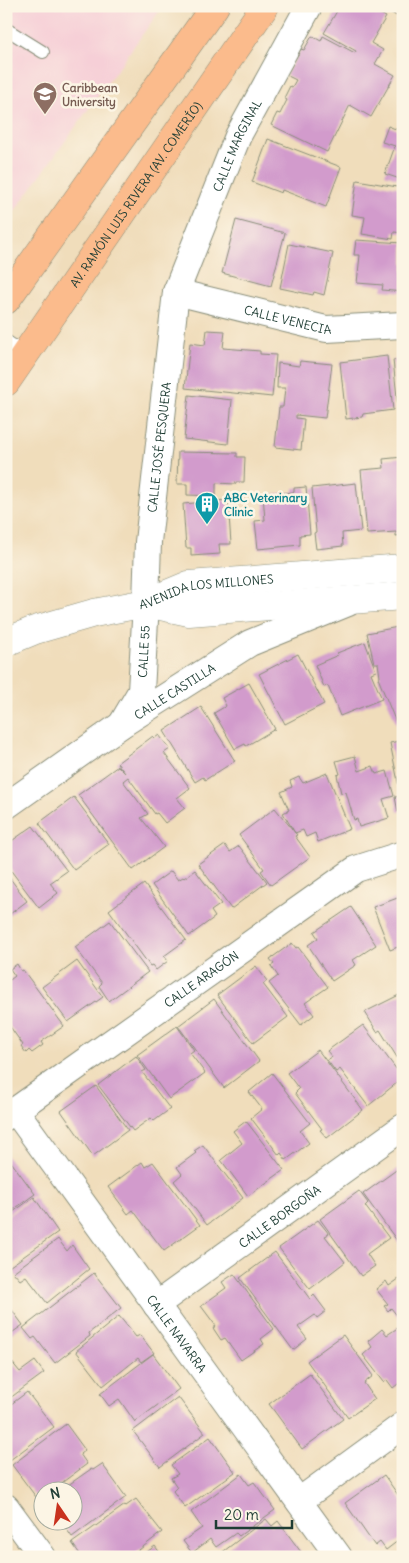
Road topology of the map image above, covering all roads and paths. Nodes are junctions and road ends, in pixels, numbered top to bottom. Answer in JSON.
{"nodes":[{"id":1,"x":265,"y":6,"type":"edge"},
{"id":2,"x":309,"y":6,"type":"edge"},
{"id":3,"x":211,"y":10,"type":"edge"},
{"id":4,"x":6,"y":29,"type":"edge"},
{"id":5,"x":43,"y":52,"type":"dead end"},
{"id":6,"x":176,"y":292,"type":"junction"},
{"id":7,"x":6,"y":300,"type":"edge"},
{"id":8,"x":403,"y":325,"type":"edge"},
{"id":9,"x":16,"y":347,"type":"edge"},
{"id":10,"x":6,"y":382,"type":"edge"},
{"id":11,"x":403,"y":568,"type":"edge"},
{"id":12,"x":403,"y":596,"type":"edge"},
{"id":13,"x":354,"y":600,"type":"junction"},
{"id":14,"x":146,"y":603,"type":"junction"},
{"id":15,"x":6,"y":642,"type":"edge"},
{"id":16,"x":121,"y":725,"type":"junction"},
{"id":17,"x":6,"y":806,"type":"edge"},
{"id":18,"x":403,"y":854,"type":"edge"},
{"id":19,"x":11,"y":1113,"type":"edge"},
{"id":20,"x":403,"y":1127,"type":"edge"},
{"id":21,"x":156,"y":1305,"type":"junction"},
{"id":22,"x":403,"y":1425,"type":"edge"},
{"id":23,"x":299,"y":1500,"type":"junction"},
{"id":24,"x":6,"y":1507,"type":"edge"},
{"id":25,"x":43,"y":1557,"type":"edge"},
{"id":26,"x":339,"y":1557,"type":"edge"}],
"edges":[{"from":1,"to":9,"type":"main road","name":"AV. RAMÓN LUIS RIVERA (AV. COMERÍO)"},
{"from":2,"to":6,"type":"street","name":"CALLE MARGINAL"},
{"from":3,"to":7,"type":"main road"},
{"from":4,"to":5,"type":"lane"},
{"from":6,"to":8,"type":"street","name":"CALLE VENECIA"},
{"from":6,"to":14,"type":"street","name":"CALLE JOSÉ PESQUERA"},
{"from":9,"to":10,"type":"main road","name":"AV. RAMÓN LUIS RIVERA (AV. COMERÍO)"},
{"from":11,"to":14,"type":"street","name":"AVENIDA LOS MILLONES"},
{"from":12,"to":13,"type":"street","name":"AVENIDA LOS MILLONES"},
{"from":13,"to":14,"type":"street","name":"AVENIDA LOS MILLONES"},
{"from":13,"to":16,"type":"street","name":"CALLE CASTILLA"},
{"from":14,"to":15,"type":"street"},
{"from":14,"to":16,"type":"street","name":"CALLE 55"},
{"from":16,"to":17,"type":"street","name":"CALLE CASTILLA"},
{"from":18,"to":19,"type":"street","name":"CALLE ARAGÓN"},
{"from":19,"to":21,"type":"street","name":"CALLE NAVARRA"},
{"from":20,"to":21,"type":"street","name":"CALLE BORGOÑA"},
{"from":21,"to":23,"type":"street","name":"CALLE NAVARRA"},
{"from":22,"to":23,"type":"street"},
{"from":23,"to":26,"type":"street","name":"CALLE NAVARRA"},
{"from":24,"to":25,"type":"street"}]}
